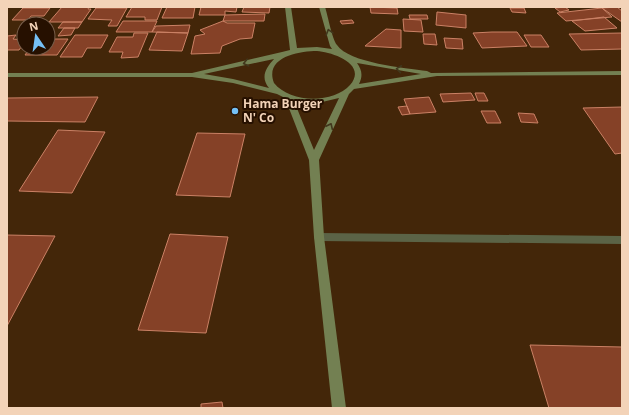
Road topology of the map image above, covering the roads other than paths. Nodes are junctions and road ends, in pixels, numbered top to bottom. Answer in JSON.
{"nodes":[{"id":1,"x":288,"y":7,"type":"edge"},
{"id":2,"x":322,"y":7,"type":"edge"},
{"id":3,"x":294,"y":50,"type":"junction"},
{"id":4,"x":284,"y":54,"type":"junction"},
{"id":5,"x":341,"y":54,"type":"junction"},
{"id":6,"x":350,"y":59,"type":"junction"},
{"id":7,"x":622,"y":73,"type":"edge"},
{"id":8,"x":437,"y":74,"type":"junction"},
{"id":9,"x":7,"y":75,"type":"edge"},
{"id":10,"x":192,"y":75,"type":"junction"},
{"id":11,"x":354,"y":87,"type":"junction"},
{"id":12,"x":279,"y":92,"type":"junction"},
{"id":13,"x":345,"y":93,"type":"junction"},
{"id":14,"x":289,"y":97,"type":"junction"},
{"id":15,"x":314,"y":160,"type":"junction"},
{"id":16,"x":319,"y":236,"type":"junction"},
{"id":17,"x":622,"y":240,"type":"edge"},
{"id":18,"x":339,"y":408,"type":"edge"}],
"edges":[{"from":1,"to":3,"type":"street"},
{"from":5,"to":2,"type":"street","one_way":true},
{"from":3,"to":4,"type":"street"},
{"from":3,"to":5,"type":"street"},
{"from":4,"to":10,"type":"street","one_way":true},
{"from":4,"to":12,"type":"street"},
{"from":5,"to":6,"type":"street"},
{"from":8,"to":6,"type":"street","one_way":true},
{"from":6,"to":11,"type":"street"},
{"from":7,"to":8,"type":"street"},
{"from":8,"to":11,"type":"street"},
{"from":9,"to":10,"type":"street"},
{"from":10,"to":12,"type":"street"},
{"from":11,"to":13,"type":"street"},
{"from":12,"to":14,"type":"street"},
{"from":13,"to":14,"type":"street"},
{"from":15,"to":13,"type":"street","one_way":true},
{"from":14,"to":15,"type":"street"},
{"from":15,"to":16,"type":"street"},
{"from":16,"to":17,"type":"street"},
{"from":16,"to":18,"type":"street"}]}
